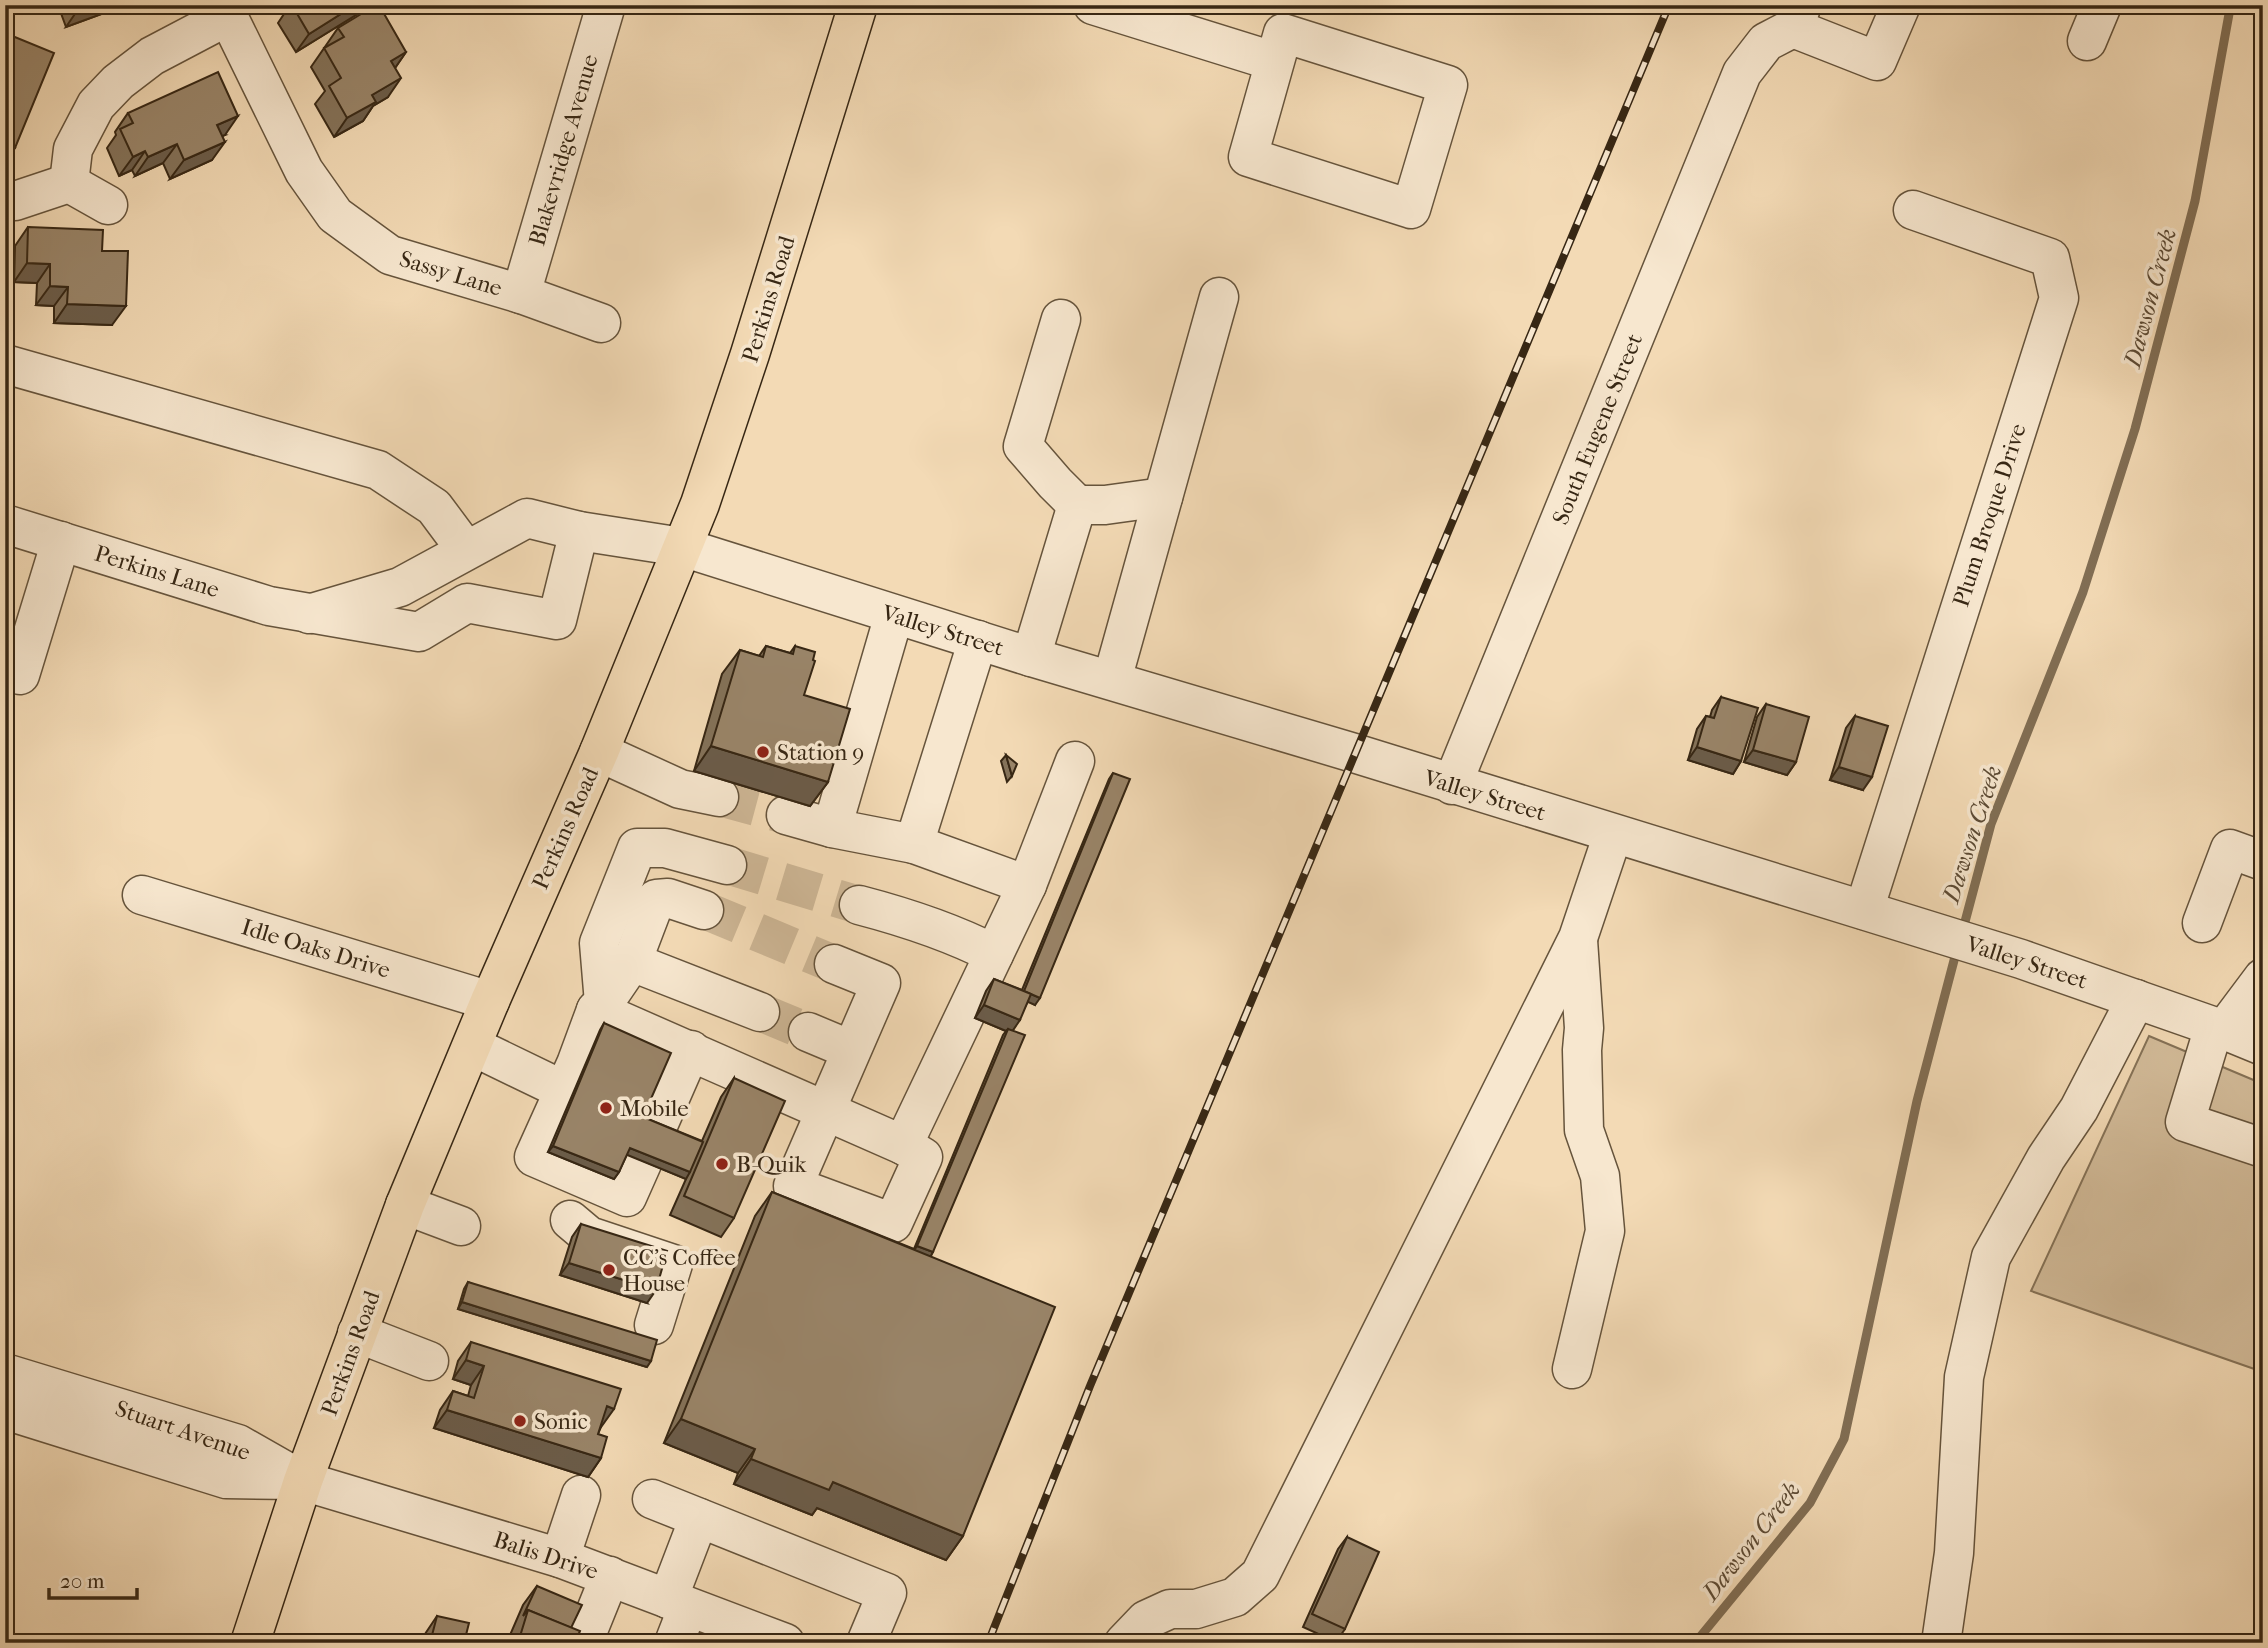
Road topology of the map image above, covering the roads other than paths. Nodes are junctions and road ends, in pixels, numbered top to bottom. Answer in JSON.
{"nodes":[{"id":1,"x":606,"y":5,"type":"edge"},
{"id":2,"x":858,"y":5,"type":"edge"},
{"id":3,"x":1093,"y":5,"type":"edge"},
{"id":4,"x":1901,"y":5,"type":"edge"},
{"id":5,"x":2102,"y":5,"type":"edge"},
{"id":6,"x":226,"y":11,"type":"edge"},
{"id":7,"x":1797,"y":17,"type":"edge"},
{"id":8,"x":2087,"y":41,"type":"dead end"},
{"id":9,"x":1273,"y":61,"type":"junction"},
{"id":10,"x":69,"y":183,"type":"junction"},
{"id":11,"x":5,"y":200,"type":"edge"},
{"id":12,"x":108,"y":205,"type":"dead end"},
{"id":13,"x":1913,"y":210,"type":"dead end"},
{"id":14,"x":521,"y":294,"type":"junction"},
{"id":15,"x":1219,"y":297,"type":"dead end"},
{"id":16,"x":1061,"y":319,"type":"dead end"},
{"id":17,"x":601,"y":323,"type":"dead end"},
{"id":18,"x":5,"y":364,"type":"edge"},
{"id":19,"x":1163,"y":497,"type":"junction"},
{"id":20,"x":1077,"y":505,"type":"junction"},
{"id":21,"x":5,"y":524,"type":"edge"},
{"id":22,"x":579,"y":531,"type":"junction"},
{"id":23,"x":61,"y":541,"type":"junction"},
{"id":24,"x":682,"y":547,"type":"junction"},
{"id":25,"x":466,"y":550,"type":"junction"},
{"id":26,"x":309,"y":614,"type":"junction"},
{"id":27,"x":894,"y":615,"type":"junction"},
{"id":28,"x":978,"y":640,"type":"junction"},
{"id":29,"x":1031,"y":657,"type":"junction"},
{"id":30,"x":20,"y":675,"type":"dead end"},
{"id":31,"x":1112,"y":680,"type":"junction"},
{"id":32,"x":598,"y":752,"type":"junction"},
{"id":33,"x":1075,"y":761,"type":"dead end"},
{"id":34,"x":1452,"y":785,"type":"junction"},
{"id":35,"x":719,"y":797,"type":"tunnel mouth"},
{"id":36,"x":786,"y":816,"type":"tunnel mouth"},
{"id":37,"x":832,"y":828,"type":"junction"},
{"id":38,"x":1613,"y":834,"type":"junction"},
{"id":39,"x":914,"y":844,"type":"junction"},
{"id":40,"x":2263,"y":861,"type":"edge"},
{"id":41,"x":727,"y":865,"type":"tunnel mouth"},
{"id":42,"x":1027,"y":885,"type":"junction"},
{"id":43,"x":142,"y":895,"type":"dead end"},
{"id":44,"x":859,"y":905,"type":"tunnel mouth"},
{"id":45,"x":704,"y":909,"type":"tunnel mouth"},
{"id":46,"x":1865,"y":910,"type":"junction"},
{"id":47,"x":2202,"y":923,"type":"dead end"},
{"id":48,"x":1578,"y":938,"type":"junction"},
{"id":49,"x":994,"y":954,"type":"junction"},
{"id":50,"x":632,"y":962,"type":"junction"},
{"id":51,"x":834,"y":964,"type":"tunnel mouth"},
{"id":52,"x":2263,"y":978,"type":"edge"},
{"id":53,"x":2136,"y":999,"type":"junction"},
{"id":54,"x":490,"y":1001,"type":"junction"},
{"id":55,"x":600,"y":1006,"type":"junction"},
{"id":56,"x":760,"y":1012,"type":"tunnel mouth"},
{"id":57,"x":2219,"y":1028,"type":"junction"},
{"id":58,"x":808,"y":1032,"type":"tunnel mouth"},
{"id":59,"x":472,"y":1046,"type":"junction"},
{"id":60,"x":2263,"y":1046,"type":"edge"},
{"id":61,"x":691,"y":1050,"type":"junction"},
{"id":62,"x":851,"y":1050,"type":"junction"},
{"id":63,"x":574,"y":1073,"type":"junction"},
{"id":64,"x":825,"y":1109,"type":"junction"},
{"id":65,"x":903,"y":1145,"type":"junction"},
{"id":66,"x":2263,"y":1148,"type":"edge"},
{"id":67,"x":405,"y":1205,"type":"junction"},
{"id":68,"x":570,"y":1220,"type":"dead end"},
{"id":69,"x":461,"y":1226,"type":"dead end"},
{"id":70,"x":654,"y":1325,"type":"dead end"},
{"id":71,"x":358,"y":1334,"type":"junction"},
{"id":72,"x":429,"y":1361,"type":"dead end"},
{"id":73,"x":1572,"y":1369,"type":"dead end"},
{"id":74,"x":5,"y":1373,"type":"edge"},
{"id":75,"x":5,"y":1410,"type":"edge"},
{"id":76,"x":303,"y":1481,"type":"junction"},
{"id":77,"x":581,"y":1495,"type":"dead end"},
{"id":78,"x":652,"y":1499,"type":"dead end"},
{"id":79,"x":699,"y":1518,"type":"junction"},
{"id":80,"x":560,"y":1558,"type":"junction"},
{"id":81,"x":611,"y":1576,"type":"junction"},
{"id":82,"x":678,"y":1603,"type":"junction"},
{"id":83,"x":250,"y":1643,"type":"edge"},
{"id":84,"x":583,"y":1643,"type":"edge"},
{"id":85,"x":674,"y":1643,"type":"edge"},
{"id":86,"x":785,"y":1643,"type":"edge"},
{"id":87,"x":866,"y":1643,"type":"edge"},
{"id":88,"x":1124,"y":1643,"type":"edge"},
{"id":89,"x":1941,"y":1643,"type":"edge"}],
"edges":[{"from":1,"to":14,"type":"street","name":"Blakevridge Avenue"},
{"from":2,"to":24,"type":"main road","name":"Perkins Road"},
{"from":3,"to":9,"type":"street"},
{"from":4,"to":7,"type":"street"},
{"from":5,"to":8,"type":"street"},
{"from":6,"to":10,"type":"street"},
{"from":6,"to":14,"type":"street","name":"Sassy Lane"},
{"from":7,"to":34,"type":"street","name":"South Eugene Street"},
{"from":9,"to":9,"type":"street"},
{"from":10,"to":11,"type":"street"},
{"from":10,"to":12,"type":"street"},
{"from":13,"to":46,"type":"street","name":"Plum Broque Drive"},
{"from":14,"to":17,"type":"street","name":"Sassy Lane"},
{"from":15,"to":19,"type":"street"},
{"from":16,"to":20,"type":"street"},
{"from":18,"to":25,"type":"street"},
{"from":19,"to":20,"type":"street"},
{"from":19,"to":31,"type":"street"},
{"from":20,"to":29,"type":"street"},
{"from":21,"to":23,"type":"street","name":"Perkins Lane"},
{"from":22,"to":24,"type":"street","name":"Valley Street"},
{"from":22,"to":25,"type":"street","name":"Valley Street"},
{"from":22,"to":26,"type":"street","name":"Perkins Lane"},
{"from":23,"to":26,"type":"street","name":"Perkins Lane"},
{"from":23,"to":30,"type":"street"},
{"from":24,"to":27,"type":"street","name":"Valley Street"},
{"from":24,"to":32,"type":"main road","name":"Perkins Road"},
{"from":25,"to":26,"type":"street","name":"Valley Street"},
{"from":27,"to":28,"type":"street","name":"Valley Street"},
{"from":27,"to":37,"type":"street"},
{"from":28,"to":29,"type":"street","name":"Valley Street"},
{"from":28,"to":39,"type":"street"},
{"from":29,"to":31,"type":"street","name":"Valley Street"},
{"from":31,"to":34,"type":"street","name":"Valley Street"},
{"from":32,"to":35,"type":"street"},
{"from":32,"to":54,"type":"main road","name":"Perkins Road"},
{"from":33,"to":42,"type":"street"},
{"from":34,"to":38,"type":"street","name":"Valley Street"},
{"from":36,"to":37,"type":"street"},
{"from":37,"to":39,"type":"street"},
{"from":38,"to":46,"type":"street","name":"Valley Street"},
{"from":38,"to":48,"type":"street"},
{"from":39,"to":42,"type":"street"},
{"from":40,"to":47,"type":"street"},
{"from":41,"to":55,"type":"street"},
{"from":42,"to":49,"type":"street"},
{"from":43,"to":54,"type":"street","name":"Idle Oaks Drive"},
{"from":44,"to":49,"type":"street"},
{"from":45,"to":50,"type":"street"},
{"from":46,"to":53,"type":"street","name":"Valley Street"},
{"from":48,"to":73,"type":"street"},
{"from":48,"to":88,"type":"street"},
{"from":49,"to":65,"type":"street"},
{"from":50,"to":55,"type":"street"},
{"from":50,"to":56,"type":"street"},
{"from":51,"to":62,"type":"street"},
{"from":52,"to":57,"type":"street"},
{"from":53,"to":57,"type":"street","name":"Valley Street"},
{"from":53,"to":89,"type":"street"},
{"from":54,"to":59,"type":"main road","name":"Perkins Road"},
{"from":55,"to":61,"type":"street"},
{"from":55,"to":63,"type":"street"},
{"from":57,"to":60,"type":"street","name":"Valley Street"},
{"from":57,"to":66,"type":"street"},
{"from":58,"to":62,"type":"street"},
{"from":59,"to":63,"type":"street"},
{"from":59,"to":67,"type":"main road","name":"Perkins Road"},
{"from":61,"to":63,"type":"street"},
{"from":61,"to":64,"type":"street"},
{"from":62,"to":64,"type":"street"},
{"from":64,"to":65,"type":"street"},
{"from":64,"to":65,"type":"street"},
{"from":67,"to":69,"type":"street"},
{"from":67,"to":71,"type":"main road","name":"Perkins Road"},
{"from":68,"to":70,"type":"street"},
{"from":71,"to":72,"type":"street"},
{"from":71,"to":76,"type":"main road","name":"Perkins Road"},
{"from":74,"to":76,"type":"street","name":"Stuart Avenue"},
{"from":75,"to":76,"type":"street","name":"Stuart Avenue"},
{"from":76,"to":80,"type":"street","name":"Balis Drive"},
{"from":76,"to":83,"type":"main road","name":"Perkins Road"},
{"from":77,"to":80,"type":"street"},
{"from":78,"to":79,"type":"street"},
{"from":79,"to":82,"type":"street"},
{"from":79,"to":87,"type":"street"},
{"from":80,"to":81,"type":"street","name":"Balis Drive"},
{"from":81,"to":82,"type":"street","name":"Balis Drive"},
{"from":81,"to":84,"type":"street"},
{"from":82,"to":85,"type":"street"},
{"from":82,"to":86,"type":"street","name":"Balis Drive"}]}
